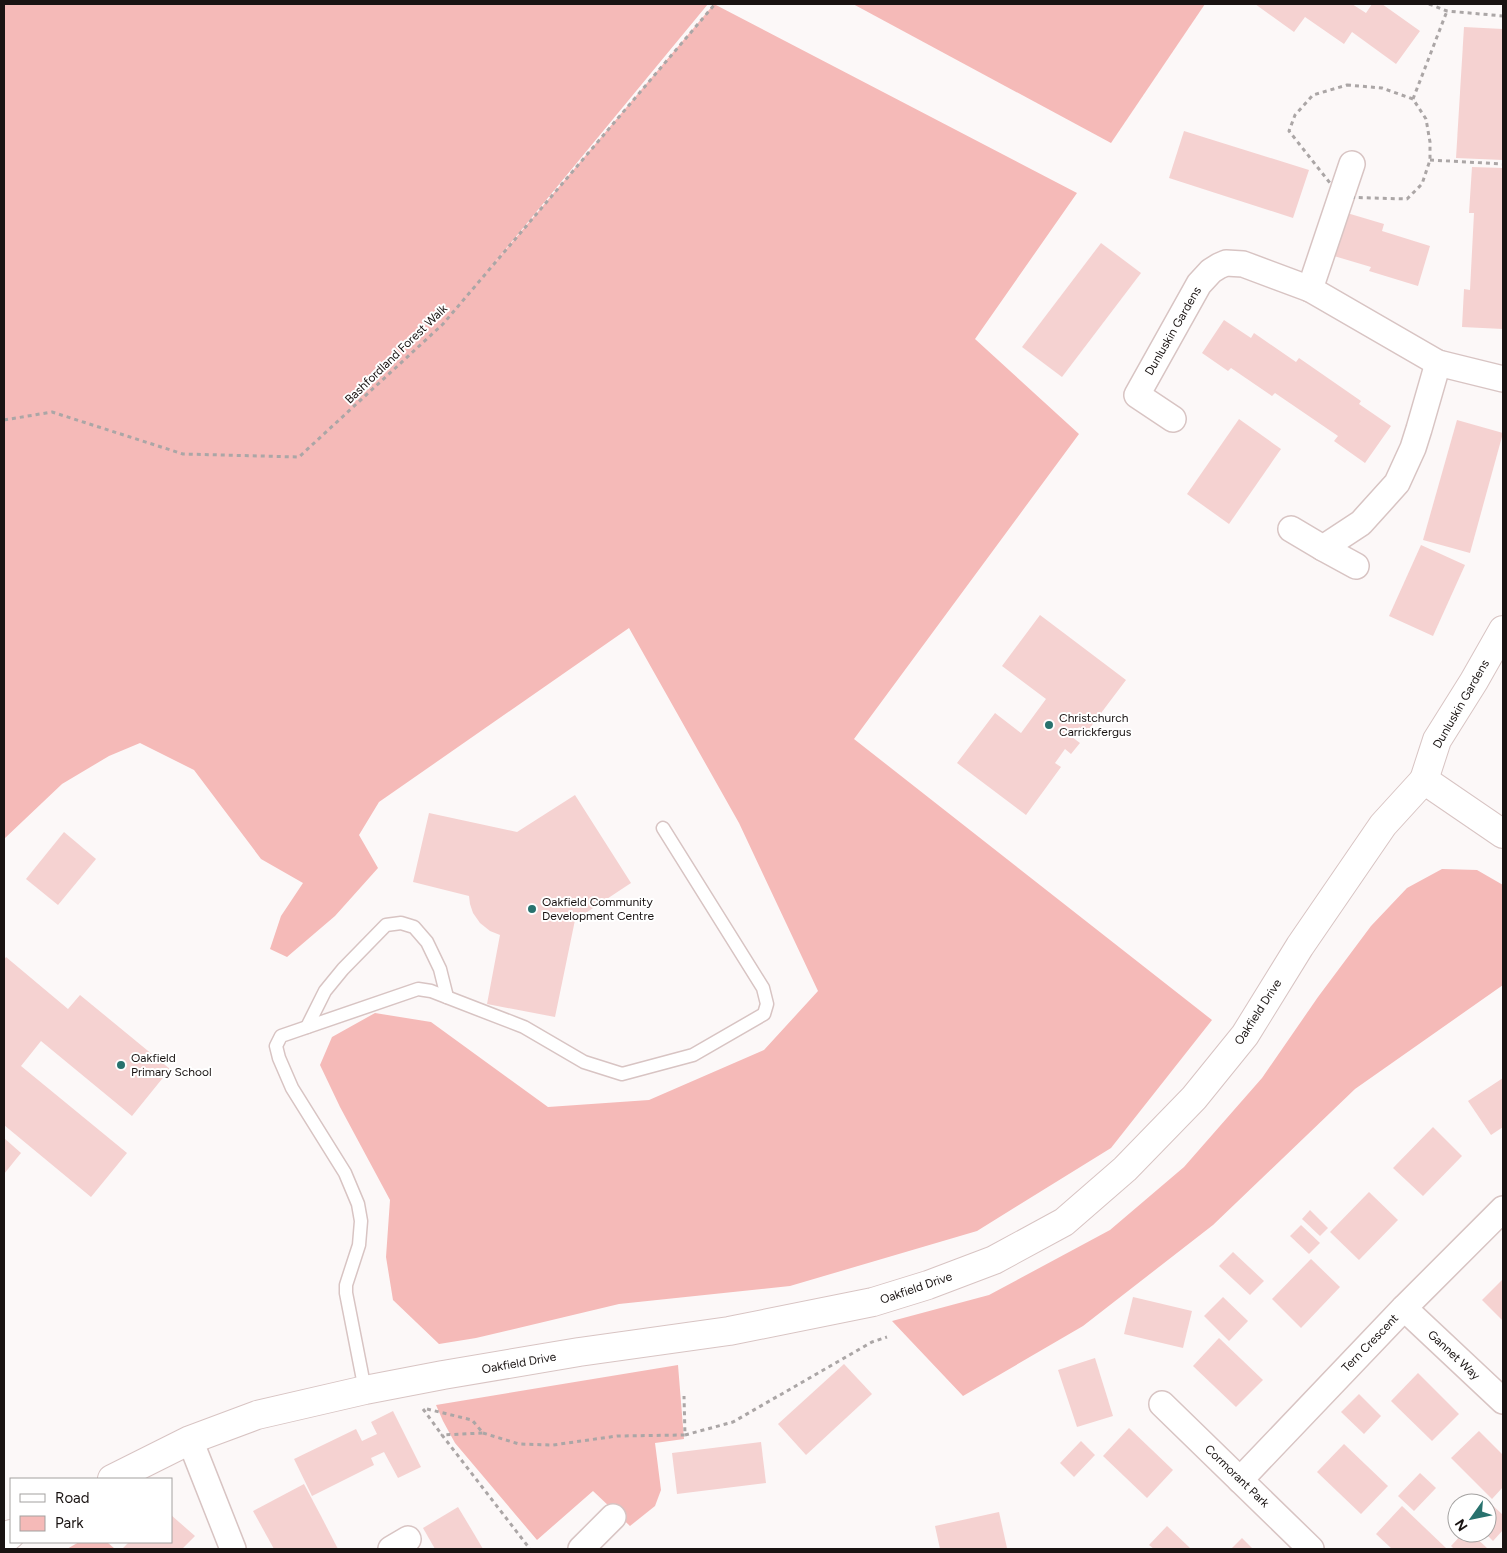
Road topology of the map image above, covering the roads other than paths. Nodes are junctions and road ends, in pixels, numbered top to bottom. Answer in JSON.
{"nodes":[{"id":1,"x":1352,"y":164,"type":"dead end"},
{"id":2,"x":1310,"y":289,"type":"junction"},
{"id":3,"x":1438,"y":363,"type":"junction"},
{"id":4,"x":1503,"y":379,"type":"edge"},
{"id":5,"x":1173,"y":419,"type":"dead end"},
{"id":6,"x":1291,"y":529,"type":"dead end"},
{"id":7,"x":1322,"y":548,"type":"junction"},
{"id":8,"x":1356,"y":566,"type":"dead end"},
{"id":9,"x":1503,"y":630,"type":"edge"},
{"id":10,"x":1424,"y":780,"type":"junction"},
{"id":11,"x":663,"y":828,"type":"dead end"},
{"id":12,"x":1503,"y":834,"type":"edge"},
{"id":13,"x":447,"y":997,"type":"junction"},
{"id":14,"x":306,"y":1027,"type":"junction"},
{"id":15,"x":1503,"y":1209,"type":"edge"},
{"id":16,"x":1404,"y":1308,"type":"junction"},
{"id":17,"x":365,"y":1390,"type":"junction"},
{"id":18,"x":1503,"y":1401,"type":"edge"},
{"id":19,"x":1162,"y":1404,"type":"dead end"},
{"id":20,"x":190,"y":1440,"type":"junction"},
{"id":21,"x":114,"y":1478,"type":"edge"},
{"id":22,"x":1240,"y":1480,"type":"junction"},
{"id":23,"x":613,"y":1517,"type":"dead end"},
{"id":24,"x":233,"y":1549,"type":"edge"},
{"id":25,"x":581,"y":1549,"type":"edge"},
{"id":26,"x":1311,"y":1549,"type":"edge"}],
"edges":[{"from":1,"to":2,"type":"street"},
{"from":2,"to":3,"type":"street","name":"Dunluskin Gardens"},
{"from":2,"to":5,"type":"street","name":"Dunluskin Gardens"},
{"from":3,"to":4,"type":"street","name":"Dunluskin Gardens"},
{"from":3,"to":7,"type":"street"},
{"from":6,"to":7,"type":"street"},
{"from":7,"to":8,"type":"street"},
{"from":9,"to":10,"type":"street","name":"Dunluskin Gardens"},
{"from":10,"to":12,"type":"street"},
{"from":10,"to":17,"type":"street","name":"Oakfield Drive"},
{"from":11,"to":13,"type":"lane"},
{"from":13,"to":14,"type":"lane"},
{"from":13,"to":14,"type":"lane"},
{"from":14,"to":17,"type":"lane"},
{"from":15,"to":16,"type":"street","name":"Tern Crescent"},
{"from":16,"to":18,"type":"street","name":"Gannet Way"},
{"from":16,"to":22,"type":"street","name":"Tern Crescent"},
{"from":17,"to":20,"type":"street","name":"Oakfield Drive"},
{"from":19,"to":22,"type":"street","name":"Cormorant Park"},
{"from":20,"to":21,"type":"street","name":"Oakfield Drive"},
{"from":20,"to":24,"type":"street"},
{"from":22,"to":26,"type":"street","name":"Cormorant Park"},
{"from":23,"to":25,"type":"street"}]}
